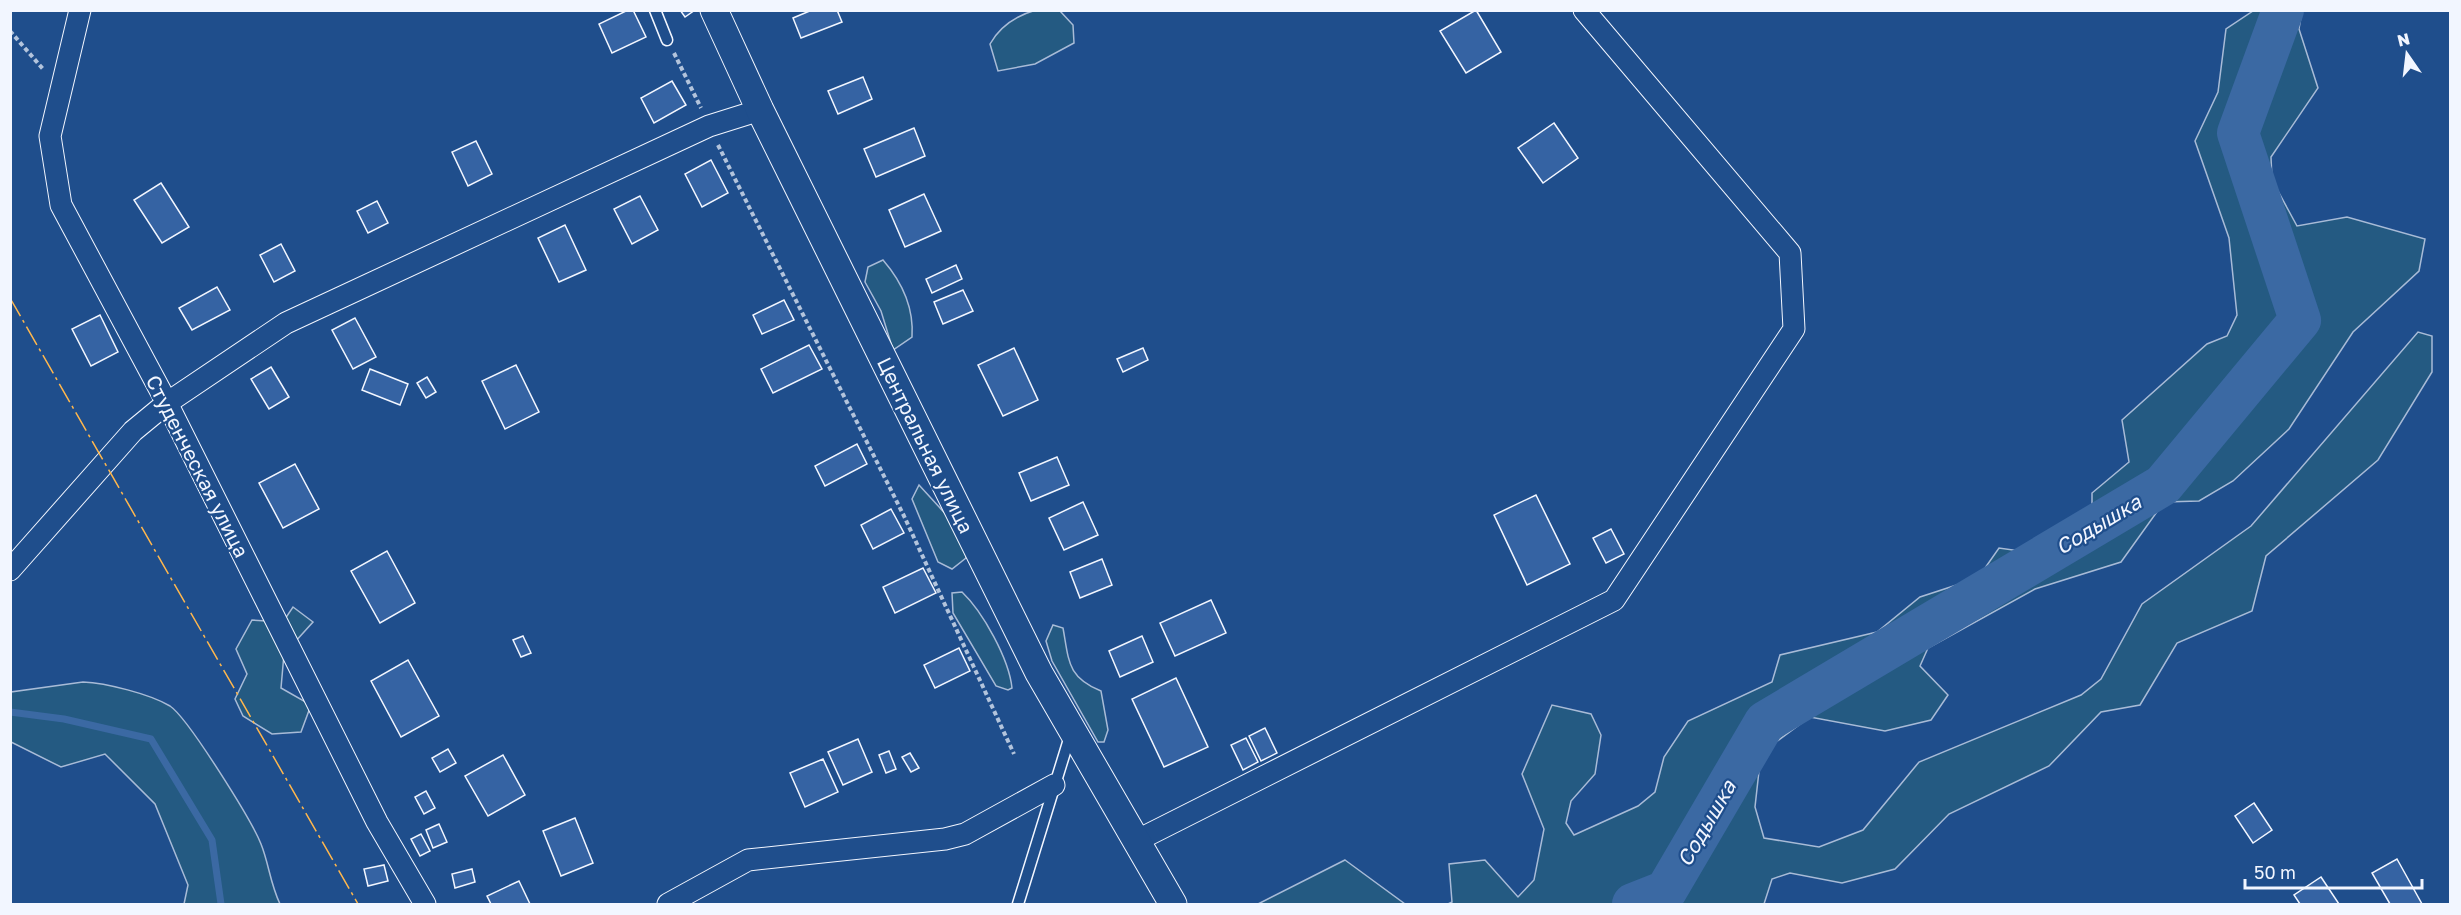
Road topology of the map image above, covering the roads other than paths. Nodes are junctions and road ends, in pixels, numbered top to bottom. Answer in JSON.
{"nodes":[{"id":1,"x":80,"y":10,"type":"edge"},
{"id":2,"x":655,"y":10,"type":"edge"},
{"id":3,"x":714,"y":10,"type":"edge"},
{"id":4,"x":1584,"y":10,"type":"edge"},
{"id":5,"x":668,"y":40,"type":"road end"},
{"id":6,"x":760,"y":110,"type":"junction"},
{"id":7,"x":167,"y":403,"type":"junction"},
{"id":8,"x":10,"y":570,"type":"edge"},
{"id":9,"x":1072,"y":730,"type":"junction"},
{"id":10,"x":1054,"y":785,"type":"junction"},
{"id":11,"x":1136,"y":841,"type":"junction"},
{"id":12,"x":425,"y":904,"type":"edge"},
{"id":13,"x":668,"y":904,"type":"edge"},
{"id":14,"x":1018,"y":904,"type":"edge"},
{"id":15,"x":1173,"y":904,"type":"edge"}],
"edges":[{"from":1,"to":7,"type":"street","name":"Студенческая улица"},
{"from":2,"to":5,"type":"lane"},
{"from":3,"to":6,"type":"street","name":"Центральная улица"},
{"from":4,"to":11,"type":"street"},
{"from":6,"to":7,"type":"street"},
{"from":6,"to":9,"type":"street","name":"Центральная улица"},
{"from":7,"to":8,"type":"street"},
{"from":7,"to":12,"type":"street","name":"Студенческая улица"},
{"from":9,"to":10,"type":"lane"},
{"from":9,"to":11,"type":"street","name":"Центральная улица"},
{"from":10,"to":13,"type":"street"},
{"from":10,"to":14,"type":"lane"},
{"from":11,"to":15,"type":"street","name":"Центральная улица"}]}
